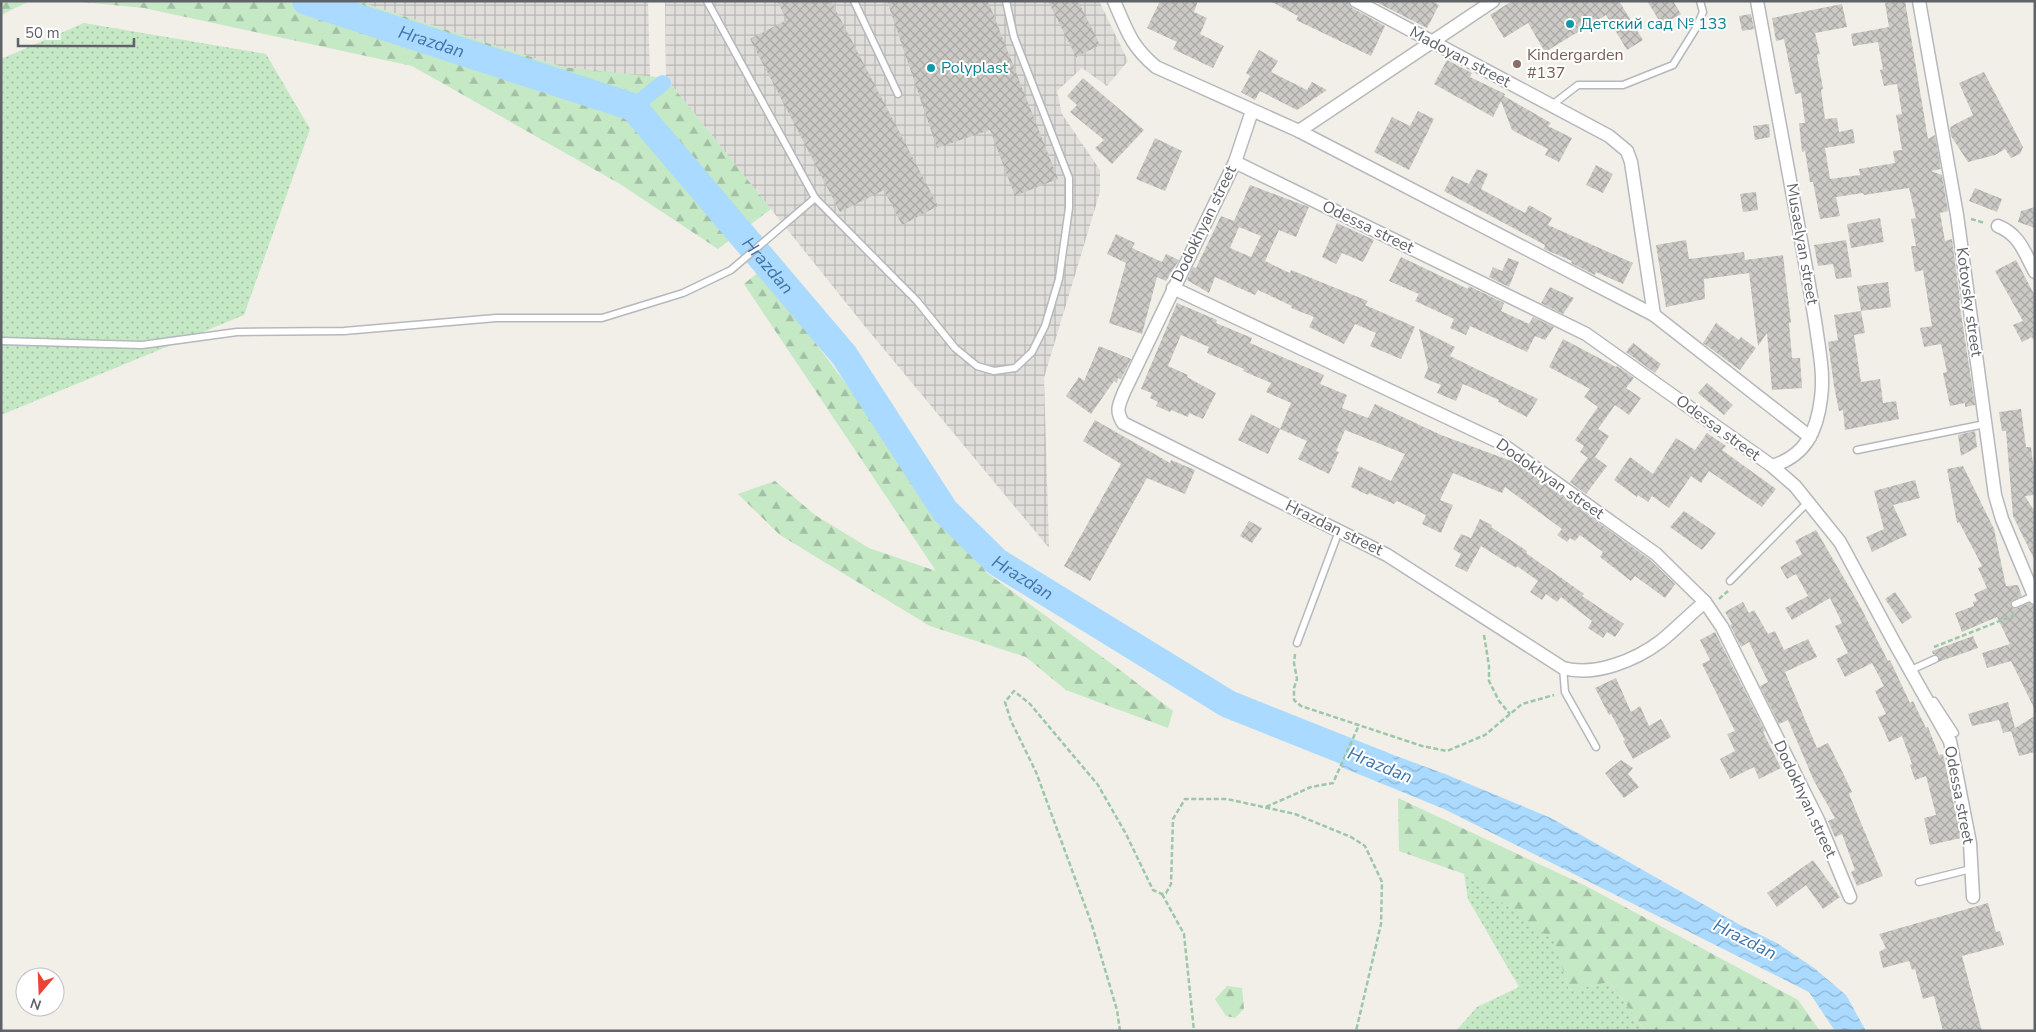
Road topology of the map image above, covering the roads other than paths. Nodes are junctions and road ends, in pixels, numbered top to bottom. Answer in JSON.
{"nodes":[{"id":1,"x":706,"y":1,"type":"edge"},
{"id":2,"x":854,"y":1,"type":"edge"},
{"id":3,"x":1006,"y":1,"type":"edge"},
{"id":4,"x":1114,"y":1,"type":"edge"},
{"id":5,"x":1356,"y":1,"type":"edge"},
{"id":6,"x":1494,"y":1,"type":"edge"},
{"id":7,"x":1700,"y":1,"type":"edge"},
{"id":8,"x":1757,"y":1,"type":"edge"},
{"id":9,"x":1918,"y":1,"type":"edge"},
{"id":10,"x":1431,"y":42,"type":"junction"},
{"id":11,"x":898,"y":94,"type":"dead end"},
{"id":12,"x":1552,"y":106,"type":"junction"},
{"id":13,"x":1252,"y":112,"type":"junction"},
{"id":14,"x":1299,"y":131,"type":"junction"},
{"id":15,"x":1235,"y":162,"type":"junction"},
{"id":16,"x":815,"y":198,"type":"junction"},
{"id":17,"x":1998,"y":226,"type":"road end"},
{"id":18,"x":2035,"y":272,"type":"edge"},
{"id":19,"x":1173,"y":288,"type":"junction"},
{"id":20,"x":1654,"y":315,"type":"junction"},
{"id":21,"x":1,"y":341,"type":"edge"},
{"id":22,"x":1985,"y":424,"type":"junction"},
{"id":23,"x":1810,"y":437,"type":"junction"},
{"id":24,"x":1857,"y":450,"type":"dead end"},
{"id":25,"x":1772,"y":466,"type":"junction"},
{"id":26,"x":1808,"y":502,"type":"junction"},
{"id":27,"x":1339,"y":531,"type":"junction"},
{"id":28,"x":1730,"y":581,"type":"dead end"},
{"id":29,"x":2034,"y":597,"type":"edge"},
{"id":30,"x":1710,"y":603,"type":"junction"},
{"id":31,"x":2015,"y":604,"type":"dead end"},
{"id":32,"x":1297,"y":643,"type":"road end"},
{"id":33,"x":1935,"y":659,"type":"dead end"},
{"id":34,"x":1563,"y":668,"type":"junction"},
{"id":35,"x":1911,"y":670,"type":"junction"},
{"id":36,"x":1926,"y":698,"type":"junction"},
{"id":37,"x":1955,"y":733,"type":"dead end"},
{"id":38,"x":1596,"y":747,"type":"dead end"},
{"id":39,"x":1971,"y":869,"type":"junction"},
{"id":40,"x":1918,"y":882,"type":"dead end"},
{"id":41,"x":1850,"y":896,"type":"dead end"},
{"id":42,"x":1973,"y":897,"type":"dead end"}],
"edges":[{"from":1,"to":16,"type":"lane"},
{"from":2,"to":11,"type":"lane"},
{"from":3,"to":16,"type":"lane"},
{"from":4,"to":13,"type":"street"},
{"from":5,"to":10,"type":"street","name":"Madoyan street"},
{"from":6,"to":10,"type":"street"},
{"from":7,"to":12,"type":"lane"},
{"from":8,"to":23,"type":"street","name":"Musaelyan street"},
{"from":9,"to":22,"type":"street","name":"Kotovsky street"},
{"from":10,"to":12,"type":"street","name":"Madoyan street"},
{"from":10,"to":14,"type":"street"},
{"from":12,"to":20,"type":"street","name":"Madoyan street"},
{"from":13,"to":14,"type":"street"},
{"from":13,"to":15,"type":"street","name":"Dodokhyan street"},
{"from":14,"to":20,"type":"street"},
{"from":15,"to":19,"type":"street","name":"Dodokhyan street"},
{"from":15,"to":25,"type":"street","name":"Odessa street"},
{"from":16,"to":21,"type":"lane"},
{"from":17,"to":18,"type":"street"},
{"from":19,"to":27,"type":"street","name":"Hrazdan street"},
{"from":19,"to":30,"type":"street","name":"Dodokhyan street"},
{"from":20,"to":23,"type":"street"},
{"from":22,"to":24,"type":"lane"},
{"from":22,"to":29,"type":"street","name":"Kotovsky street"},
{"from":23,"to":25,"type":"street","name":"Musaelyan street"},
{"from":25,"to":26,"type":"street","name":"Odessa street"},
{"from":26,"to":28,"type":"lane"},
{"from":26,"to":35,"type":"street","name":"Odessa street"},
{"from":27,"to":32,"type":"lane"},
{"from":27,"to":34,"type":"street","name":"Hrazdan street"},
{"from":29,"to":31,"type":"lane"},
{"from":30,"to":34,"type":"street"},
{"from":30,"to":41,"type":"street","name":"Dodokhyan street"},
{"from":33,"to":35,"type":"lane"},
{"from":34,"to":38,"type":"lane"},
{"from":35,"to":36,"type":"street","name":"Odessa street"},
{"from":36,"to":37,"type":"lane"},
{"from":36,"to":39,"type":"street","name":"Odessa street"},
{"from":39,"to":40,"type":"lane"},
{"from":39,"to":42,"type":"street","name":"Odessa street"}]}
